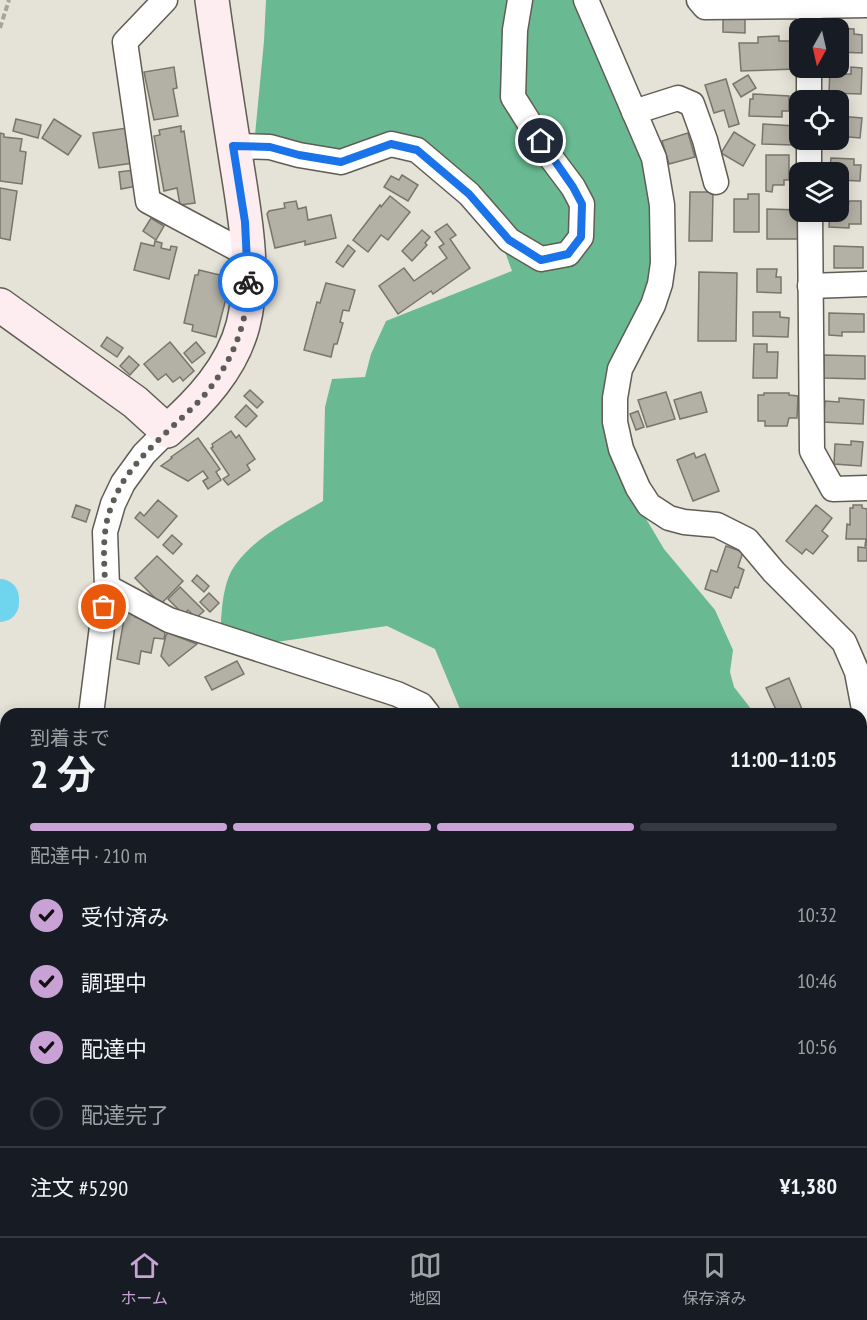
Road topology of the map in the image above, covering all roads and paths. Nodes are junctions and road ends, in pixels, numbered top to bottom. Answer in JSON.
{"nodes":[{"id":1,"x":9,"y":0,"type":"edge"},
{"id":2,"x":165,"y":0,"type":"edge"},
{"id":3,"x":212,"y":0,"type":"edge"},
{"id":4,"x":520,"y":0,"type":"edge"},
{"id":5,"x":586,"y":0,"type":"edge"},
{"id":6,"x":699,"y":0,"type":"edge"},
{"id":7,"x":867,"y":5,"type":"edge"},
{"id":8,"x":809,"y":17,"type":"edge"},
{"id":9,"x":0,"y":28,"type":"edge"},
{"id":10,"x":634,"y":112,"type":"junction"},
{"id":11,"x":233,"y":146,"type":"junction"},
{"id":12,"x":716,"y":182,"type":"dead end"},
{"id":13,"x":810,"y":222,"type":"edge"},
{"id":14,"x":247,"y":254,"type":"junction"},
{"id":15,"x":867,"y":284,"type":"edge"},
{"id":16,"x":810,"y":286,"type":"junction"},
{"id":17,"x":0,"y":305,"type":"edge"},
{"id":18,"x":167,"y":431,"type":"junction"},
{"id":19,"x":867,"y":488,"type":"edge"},
{"id":20,"x":107,"y":587,"type":"junction"},
{"id":21,"x":865,"y":696,"type":"edge"},
{"id":22,"x":92,"y":708,"type":"edge"},
{"id":23,"x":424,"y":708,"type":"edge"}],
"edges":[{"from":1,"to":9,"type":"path"},
{"from":2,"to":14,"type":"street"},
{"from":3,"to":11,"type":"street"},
{"from":4,"to":11,"type":"street"},
{"from":5,"to":10,"type":"street"},
{"from":6,"to":8,"type":"street"},
{"from":7,"to":8,"type":"street"},
{"from":10,"to":12,"type":"street"},
{"from":10,"to":21,"type":"street"},
{"from":11,"to":14,"type":"street"},
{"from":13,"to":16,"type":"street"},
{"from":14,"to":18,"type":"street"},
{"from":15,"to":16,"type":"street"},
{"from":16,"to":19,"type":"street"},
{"from":17,"to":18,"type":"street"},
{"from":18,"to":20,"type":"street"},
{"from":20,"to":22,"type":"street"},
{"from":20,"to":23,"type":"street"}]}
